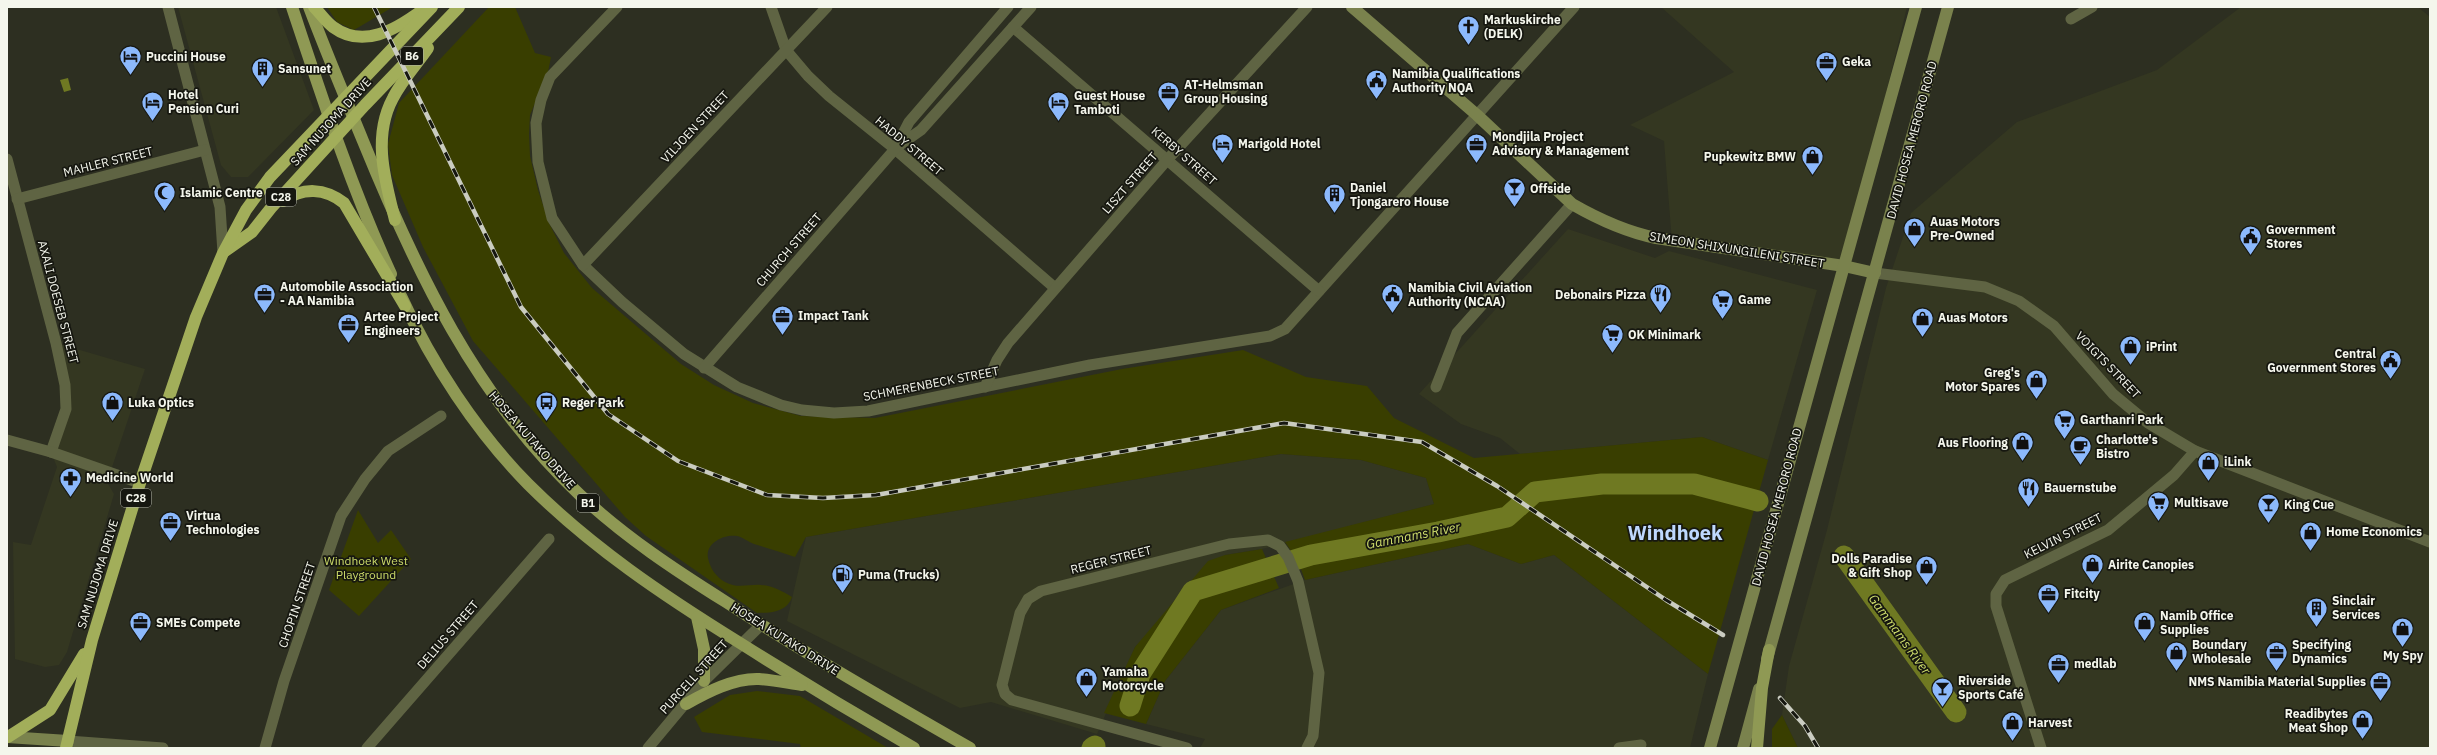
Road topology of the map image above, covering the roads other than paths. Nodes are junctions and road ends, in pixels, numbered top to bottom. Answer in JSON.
{"nodes":[{"id":1,"x":168,"y":7,"type":"edge"},
{"id":2,"x":292,"y":7,"type":"edge"},
{"id":3,"x":309,"y":7,"type":"edge"},
{"id":4,"x":314,"y":7,"type":"edge"},
{"id":5,"x":427,"y":7,"type":"edge"},
{"id":6,"x":432,"y":7,"type":"edge"},
{"id":7,"x":617,"y":7,"type":"edge"},
{"id":8,"x":771,"y":7,"type":"edge"},
{"id":9,"x":827,"y":7,"type":"edge"},
{"id":10,"x":1008,"y":7,"type":"edge"},
{"id":11,"x":1031,"y":7,"type":"edge"},
{"id":12,"x":1307,"y":7,"type":"edge"},
{"id":13,"x":1352,"y":7,"type":"edge"},
{"id":14,"x":1574,"y":7,"type":"edge"},
{"id":15,"x":1916,"y":7,"type":"edge"},
{"id":16,"x":1948,"y":7,"type":"edge"},
{"id":17,"x":2092,"y":7,"type":"edge"},
{"id":18,"x":455,"y":10,"type":"edge"},
{"id":19,"x":2071,"y":19,"type":"dead end"},
{"id":20,"x":1014,"y":27,"type":"junction"},
{"id":21,"x":786,"y":50,"type":"junction"},
{"id":22,"x":344,"y":100,"type":"junction"},
{"id":23,"x":1477,"y":115,"type":"junction"},
{"id":24,"x":328,"y":117,"type":"junction"},
{"id":25,"x":353,"y":118,"type":"junction"},
{"id":26,"x":336,"y":138,"type":"junction"},
{"id":27,"x":895,"y":149,"type":"junction"},
{"id":28,"x":205,"y":150,"type":"junction"},
{"id":29,"x":7,"y":159,"type":"edge"},
{"id":30,"x":1168,"y":159,"type":"junction"},
{"id":31,"x":17,"y":199,"type":"junction"},
{"id":32,"x":1572,"y":204,"type":"junction"},
{"id":33,"x":271,"y":208,"type":"junction"},
{"id":34,"x":395,"y":220,"type":"junction"},
{"id":35,"x":223,"y":252,"type":"junction"},
{"id":36,"x":583,"y":265,"type":"junction"},
{"id":37,"x":1844,"y":266,"type":"junction"},
{"id":38,"x":1875,"y":272,"type":"junction"},
{"id":39,"x":1054,"y":288,"type":"junction"},
{"id":40,"x":1319,"y":291,"type":"junction"},
{"id":41,"x":405,"y":306,"type":"junction"},
{"id":42,"x":704,"y":368,"type":"junction"},
{"id":43,"x":985,"y":387,"type":"junction"},
{"id":44,"x":1436,"y":387,"type":"dead end"},
{"id":45,"x":441,"y":416,"type":"dead end"},
{"id":46,"x":7,"y":440,"type":"edge"},
{"id":47,"x":2195,"y":451,"type":"junction"},
{"id":48,"x":51,"y":452,"type":"junction"},
{"id":49,"x":140,"y":483,"type":"junction"},
{"id":50,"x":549,"y":539,"type":"dead end"},
{"id":51,"x":2430,"y":542,"type":"edge"},
{"id":52,"x":697,"y":617,"type":"junction"},
{"id":53,"x":761,"y":625,"type":"junction"},
{"id":54,"x":92,"y":640,"type":"junction"},
{"id":55,"x":740,"y":644,"type":"junction"},
{"id":56,"x":1769,"y":650,"type":"junction"},
{"id":57,"x":704,"y":681,"type":"junction"},
{"id":58,"x":807,"y":686,"type":"junction"},
{"id":59,"x":686,"y":704,"type":"junction"},
{"id":60,"x":8,"y":737,"type":"edge"},
{"id":61,"x":67,"y":744,"type":"edge"},
{"id":62,"x":1641,"y":745,"type":"dead end"},
{"id":63,"x":163,"y":748,"type":"edge"},
{"id":64,"x":265,"y":748,"type":"edge"},
{"id":65,"x":367,"y":748,"type":"edge"},
{"id":66,"x":648,"y":748,"type":"edge"},
{"id":67,"x":914,"y":748,"type":"edge"},
{"id":68,"x":970,"y":748,"type":"edge"},
{"id":69,"x":1187,"y":748,"type":"edge"},
{"id":70,"x":1307,"y":748,"type":"edge"},
{"id":71,"x":1619,"y":748,"type":"edge"},
{"id":72,"x":1710,"y":748,"type":"edge"},
{"id":73,"x":1743,"y":748,"type":"edge"},
{"id":74,"x":1757,"y":748,"type":"edge"},
{"id":75,"x":2041,"y":748,"type":"edge"}],
"edges":[{"from":1,"to":28,"type":"street"},
{"from":2,"to":24,"type":"main road","number":"B1"},
{"from":3,"to":22,"type":"main road","name":"HOSEA KUTAKO DRIVE"},
{"from":4,"to":5,"type":"highway"},
{"from":6,"to":22,"type":"highway","name":"SAM NUJOMA DRIVE","number":"B6"},
{"from":7,"to":36,"type":"street","name":"SCHMERENBECK STREET"},
{"from":8,"to":21,"type":"street","name":"HADDY STREET"},
{"from":9,"to":21,"type":"street","name":"VILJOEN STREET"},
{"from":10,"to":27,"type":"street","name":"CHURCH STREET"},
{"from":11,"to":20,"type":"street","name":"CHURCH STREET"},
{"from":12,"to":30,"type":"street","name":"LISZT STREET"},
{"from":13,"to":23,"type":"main road","name":"SIMEON SHIXUNGILENI STREET"},
{"from":14,"to":23,"type":"street","name":"SCHMERENBECK STREET"},
{"from":15,"to":37,"type":"main road","name":"DAVID HOSEA MERORO ROAD"},
{"from":16,"to":38,"type":"main road","name":"DAVID HOSEA MERORO ROAD"},
{"from":17,"to":19,"type":"street"},
{"from":18,"to":25,"type":"highway","name":"SAM NUJOMA DRIVE","number":"B6"},
{"from":18,"to":34,"type":"highway"},
{"from":20,"to":27,"type":"street","name":"CHURCH STREET"},
{"from":20,"to":30,"type":"street","name":"KERBY STREET"},
{"from":21,"to":27,"type":"street","name":"HADDY STREET"},
{"from":21,"to":36,"type":"street","name":"VILJOEN STREET"},
{"from":22,"to":24,"type":"highway","name":"SAM NUJOMA DRIVE","number":"C28"},
{"from":22,"to":25,"type":"main road","name":"HOSEA KUTAKO DRIVE"},
{"from":23,"to":32,"type":"main road","name":"SIMEON SHIXUNGILENI STREET"},
{"from":23,"to":40,"type":"street","name":"SCHMERENBECK STREET"},
{"from":24,"to":26,"type":"main road","number":"B1"},
{"from":24,"to":35,"type":"highway","name":"SAM NUJOMA DRIVE","number":"C28"},
{"from":25,"to":26,"type":"highway","name":"SAM NUJOMA DRIVE","number":"C28"},
{"from":25,"to":34,"type":"main road","name":"HOSEA KUTAKO DRIVE","number":"B1"},
{"from":26,"to":33,"type":"highway","name":"SAM NUJOMA DRIVE","number":"C28"},
{"from":26,"to":41,"type":"main road","number":"B1"},
{"from":27,"to":39,"type":"street","name":"HADDY STREET"},
{"from":27,"to":42,"type":"street","name":"CHURCH STREET"},
{"from":28,"to":31,"type":"street","name":"MAHLER STREET"},
{"from":28,"to":35,"type":"street"},
{"from":29,"to":31,"type":"street","name":"AXALI DOESEB STREET"},
{"from":30,"to":39,"type":"street","name":"LISZT STREET"},
{"from":30,"to":40,"type":"street","name":"KERBY STREET"},
{"from":31,"to":48,"type":"street","name":"AXALI DOESEB STREET"},
{"from":32,"to":37,"type":"main road","name":"SIMEON SHIXUNGILENI STREET"},
{"from":32,"to":44,"type":"street"},
{"from":33,"to":35,"type":"highway","name":"SAM NUJOMA DRIVE","number":"C28"},
{"from":33,"to":41,"type":"highway"},
{"from":34,"to":53,"type":"main road","name":"HOSEA KUTAKO DRIVE","number":"B1"},
{"from":35,"to":49,"type":"highway","name":"SAM NUJOMA DRIVE","number":"C28"},
{"from":36,"to":42,"type":"street","name":"SCHMERENBECK STREET"},
{"from":37,"to":38,"type":"main road"},
{"from":37,"to":72,"type":"main road","name":"DAVID HOSEA MERORO ROAD"},
{"from":38,"to":47,"type":"street","name":"VOIGTS STREET"},
{"from":38,"to":56,"type":"main road","name":"DAVID HOSEA MERORO ROAD"},
{"from":39,"to":43,"type":"street","name":"LISZT STREET"},
{"from":40,"to":43,"type":"street","name":"SCHMERENBECK STREET"},
{"from":41,"to":52,"type":"main road","number":"B1"},
{"from":42,"to":43,"type":"street","name":"SCHMERENBECK STREET"},
{"from":45,"to":64,"type":"street","name":"CHOPIN STREET"},
{"from":46,"to":48,"type":"street"},
{"from":47,"to":51,"type":"street","name":"VOIGTS STREET"},
{"from":47,"to":75,"type":"street","name":"KELVIN STREET"},
{"from":48,"to":49,"type":"street"},
{"from":49,"to":54,"type":"highway","name":"SAM NUJOMA DRIVE","number":"C28"},
{"from":50,"to":65,"type":"street","name":"DELIUS STREET"},
{"from":52,"to":55,"type":"main road","number":"B1"},
{"from":52,"to":57,"type":"main road"},
{"from":53,"to":55,"type":"street","name":"PURCELL STREET"},
{"from":53,"to":68,"type":"main road","name":"HOSEA KUTAKO DRIVE","number":"B1"},
{"from":54,"to":60,"type":"highway"},
{"from":54,"to":61,"type":"highway","name":"SAM NUJOMA DRIVE","number":"C28"},
{"from":55,"to":57,"type":"street","name":"PURCELL STREET"},
{"from":55,"to":58,"type":"main road","number":"B1"},
{"from":56,"to":73,"type":"main road","name":"DAVID HOSEA MERORO ROAD"},
{"from":56,"to":74,"type":"main road"},
{"from":57,"to":59,"type":"street","name":"PURCELL STREET"},
{"from":58,"to":59,"type":"main road"},
{"from":58,"to":67,"type":"main road","number":"B1"},
{"from":59,"to":66,"type":"street","name":"PURCELL STREET"},
{"from":60,"to":61,"type":"main road"},
{"from":61,"to":63,"type":"street"},
{"from":62,"to":71,"type":"street"},
{"from":69,"to":70,"type":"street","name":"REGER STREET"}]}
